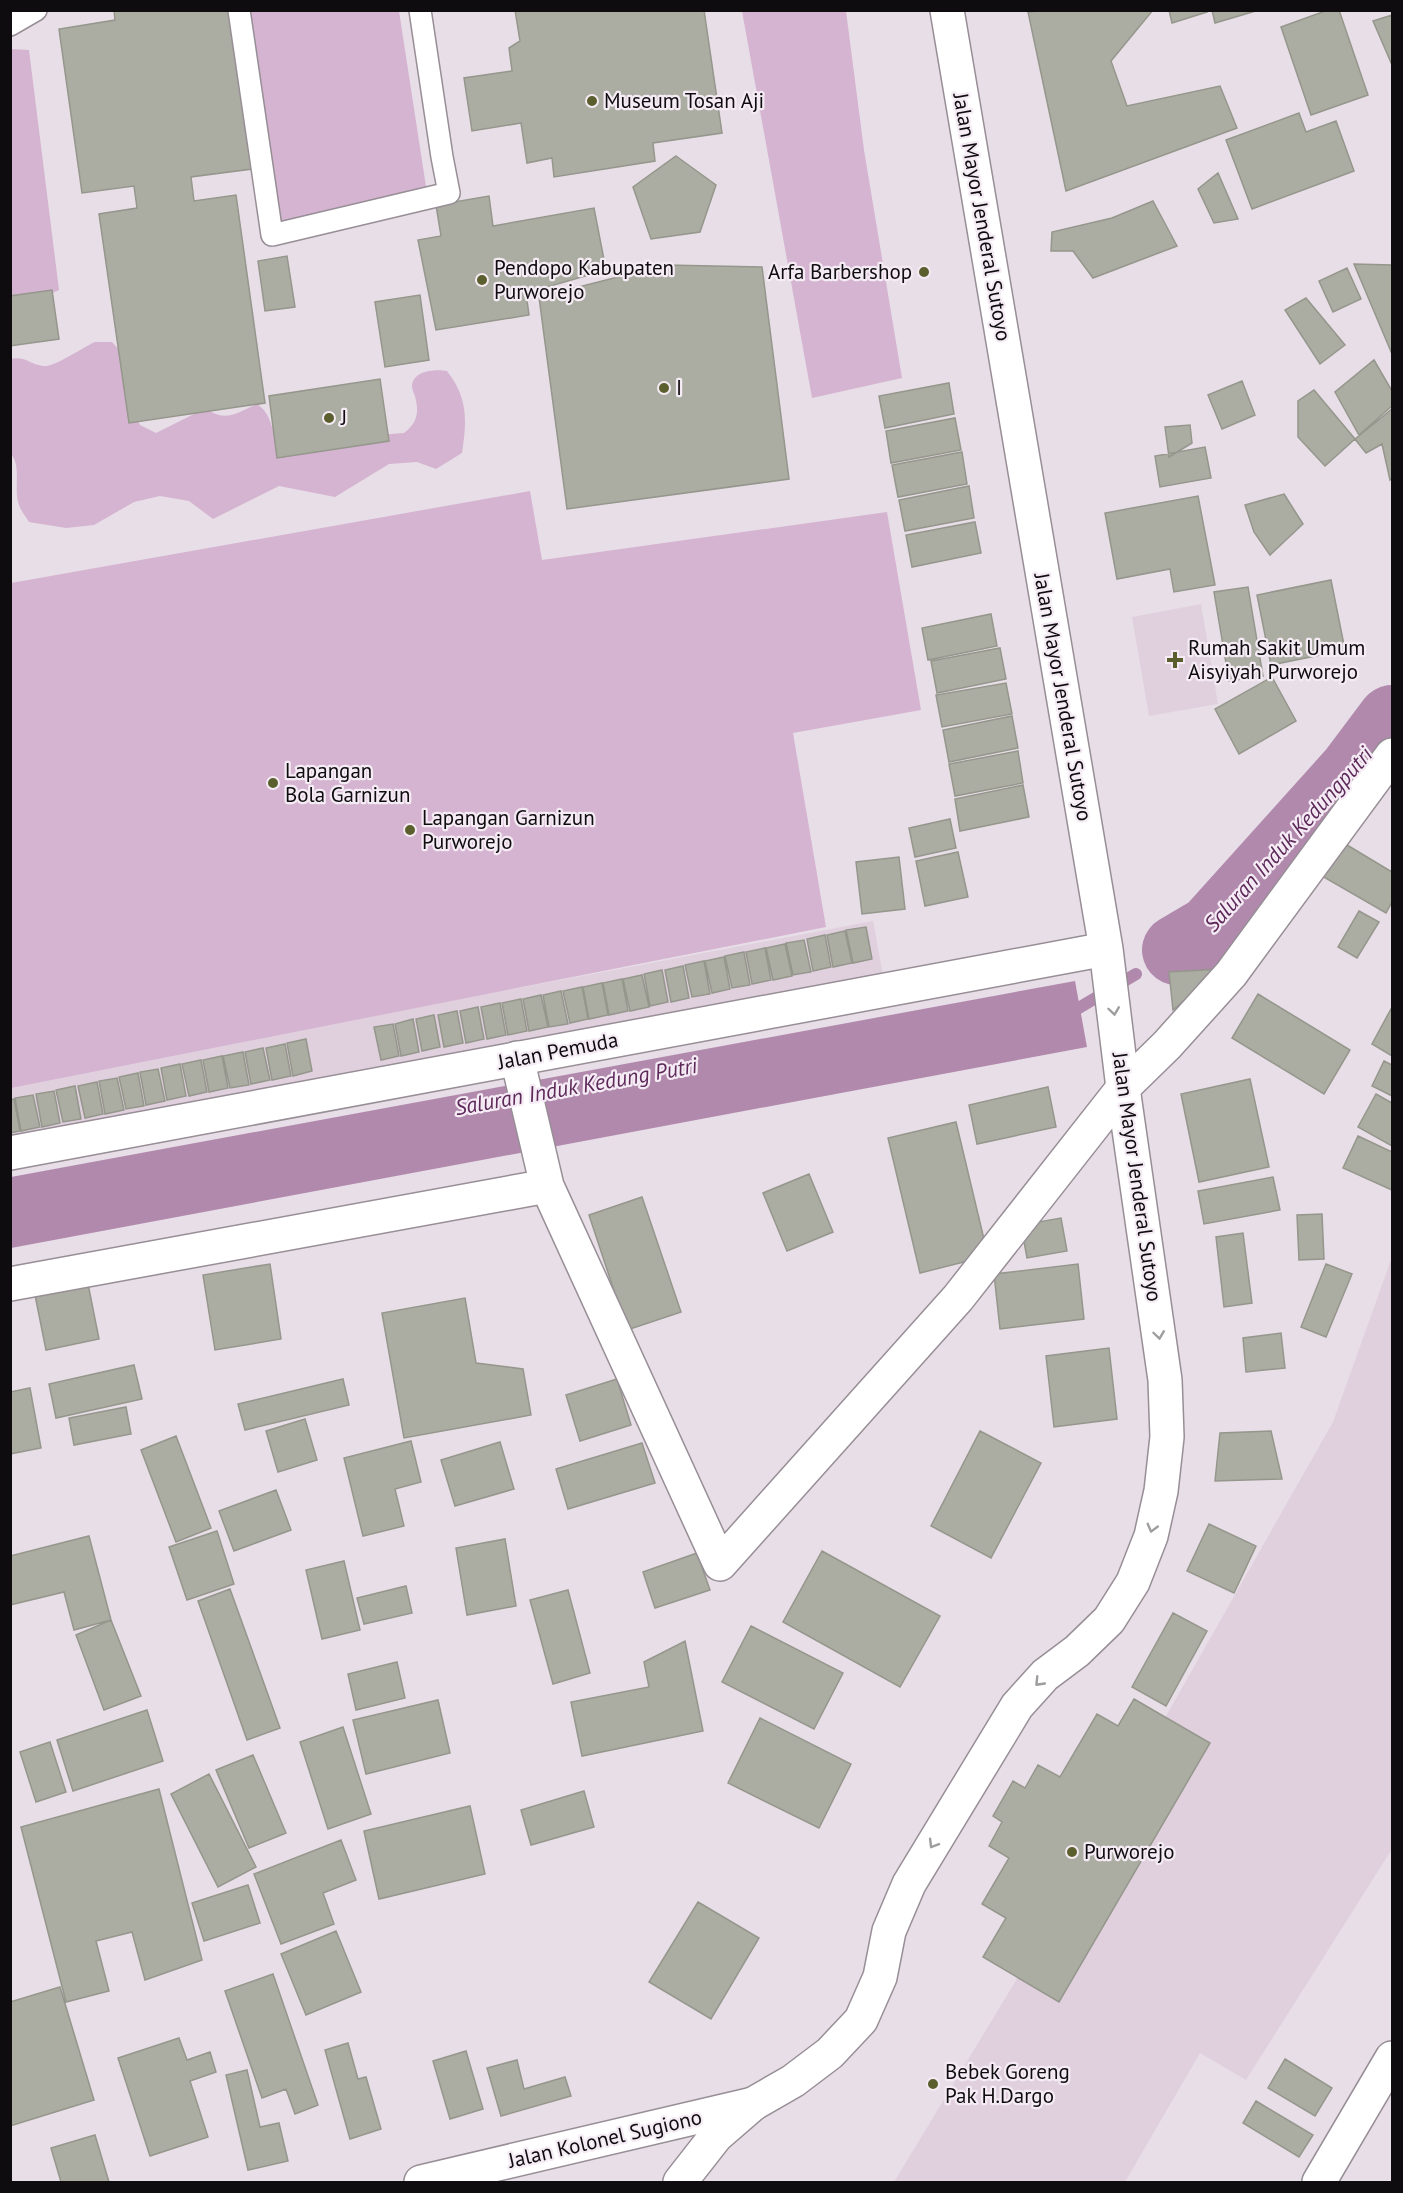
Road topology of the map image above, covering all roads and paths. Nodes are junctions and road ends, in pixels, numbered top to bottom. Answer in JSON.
{"nodes":[{"id":1,"x":36,"y":10,"type":"edge"},
{"id":2,"x":239,"y":10,"type":"edge"},
{"id":3,"x":420,"y":10,"type":"edge"},
{"id":4,"x":947,"y":10,"type":"edge"},
{"id":5,"x":10,"y":25,"type":"edge"},
{"id":6,"x":1392,"y":755,"type":"edge"},
{"id":7,"x":1107,"y":961,"type":"junction"},
{"id":8,"x":519,"y":1069,"type":"junction"},
{"id":9,"x":1123,"y":1088,"type":"junction"},
{"id":10,"x":10,"y":1153,"type":"edge"},
{"id":11,"x":544,"y":1174,"type":"junction"},
{"id":12,"x":10,"y":1284,"type":"edge"},
{"id":13,"x":1392,"y":2058,"type":"edge"},
{"id":14,"x":753,"y":2104,"type":"junction"},
{"id":15,"x":421,"y":2182,"type":"edge"},
{"id":16,"x":680,"y":2182,"type":"edge"},
{"id":17,"x":1319,"y":2182,"type":"edge"}],
"edges":[{"from":1,"to":5,"type":"lane"},
{"from":2,"to":3,"type":"lane"},
{"from":4,"to":7,"type":"street","name":"Jalan Mayor Jenderal Sutoyo"},
{"from":6,"to":9,"type":"street"},
{"from":7,"to":8,"type":"street","name":"Jalan Pemuda"},
{"from":7,"to":9,"type":"street","name":"Jalan Mayor Jenderal Sutoyo","one_way":true},
{"from":8,"to":10,"type":"street","name":"Jalan Pemuda"},
{"from":8,"to":11,"type":"street"},
{"from":9,"to":11,"type":"street"},
{"from":9,"to":14,"type":"street","name":"Jalan Mayor Jenderal Sutoyo","one_way":true},
{"from":11,"to":12,"type":"street"},
{"from":13,"to":17,"type":"street"},
{"from":14,"to":15,"type":"street","name":"Jalan Kolonel Sugiono"},
{"from":14,"to":16,"type":"street","name":"Jalan Mayor Jenderal Sutoyo"}]}
